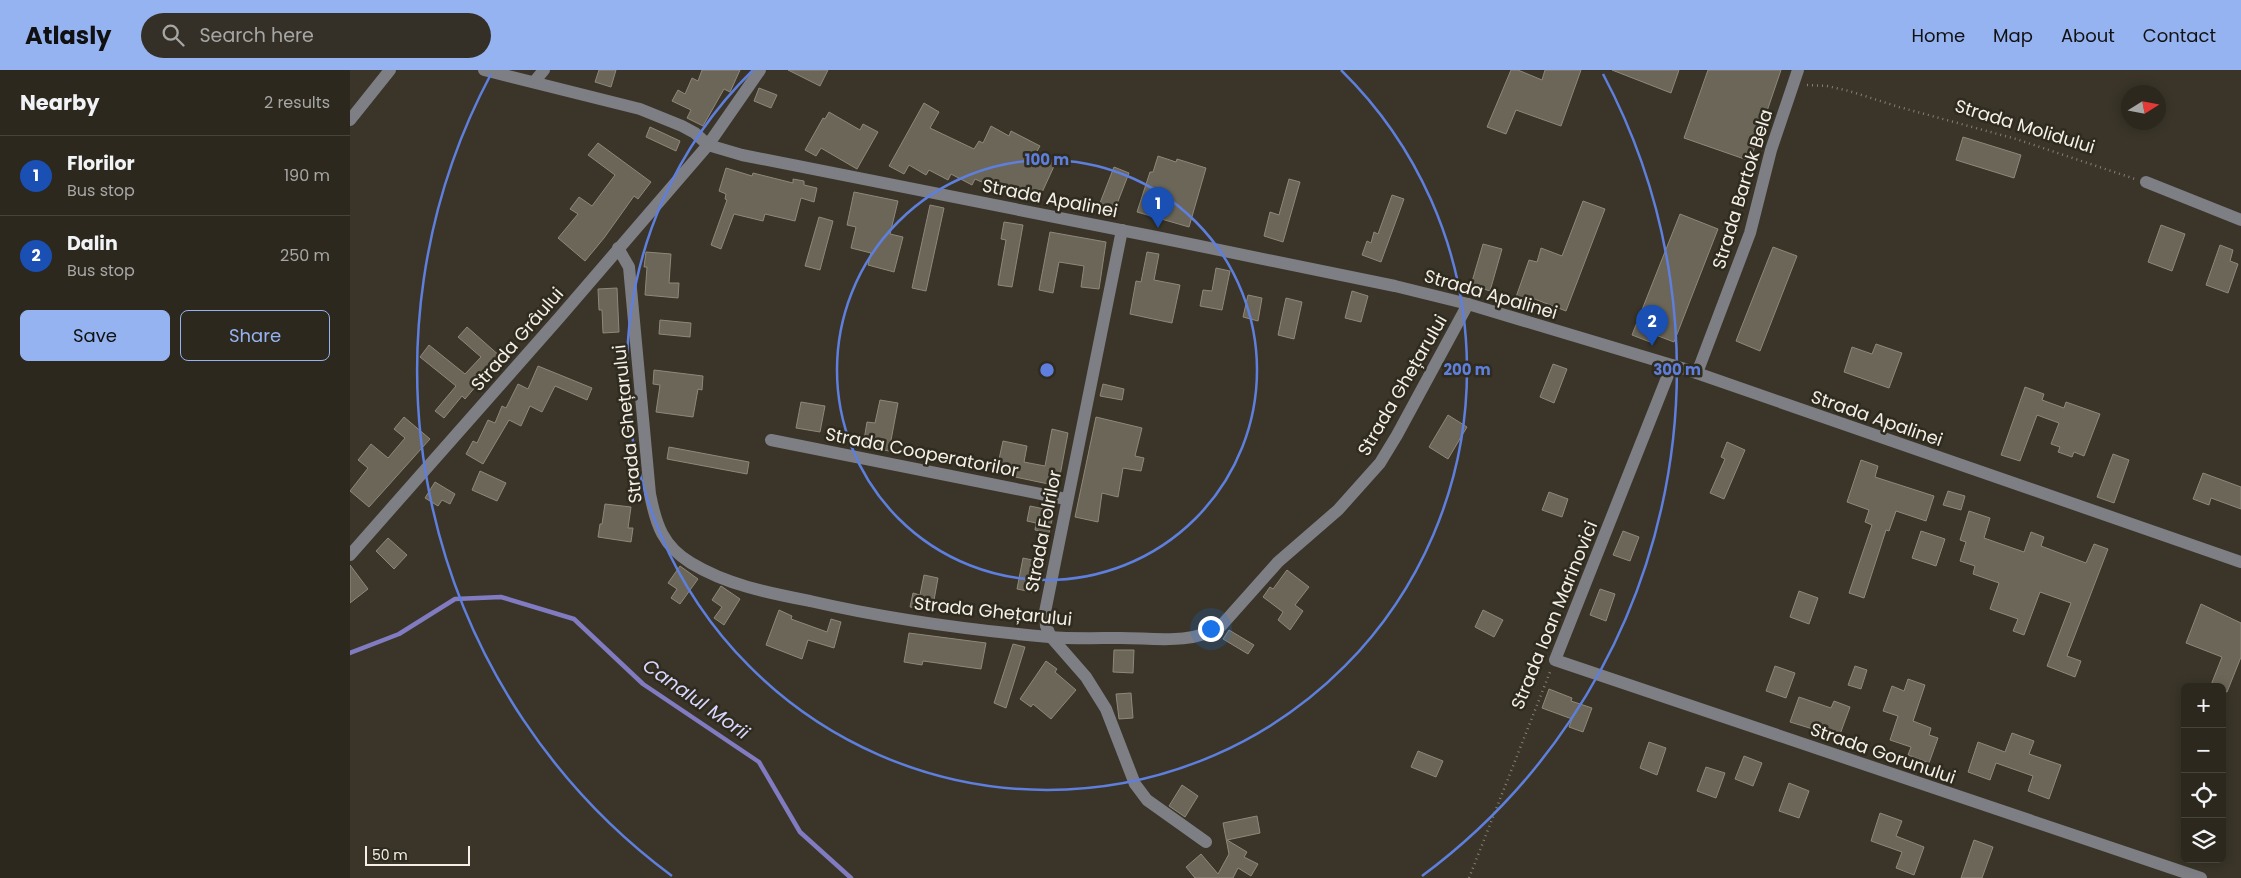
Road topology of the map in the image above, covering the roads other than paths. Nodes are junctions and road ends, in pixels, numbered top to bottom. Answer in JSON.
{"nodes":[{"id":1,"x":390,"y":70,"type":"edge"},
{"id":2,"x":484,"y":70,"type":"edge"},
{"id":3,"x":544,"y":70,"type":"edge"},
{"id":4,"x":760,"y":70,"type":"edge"},
{"id":5,"x":1798,"y":70,"type":"edge"},
{"id":6,"x":534,"y":82,"type":"junction"},
{"id":7,"x":350,"y":120,"type":"edge"},
{"id":8,"x":708,"y":145,"type":"junction"},
{"id":9,"x":2146,"y":182,"type":"road end"},
{"id":10,"x":2241,"y":220,"type":"edge"},
{"id":11,"x":1122,"y":230,"type":"junction"},
{"id":12,"x":618,"y":248,"type":"junction"},
{"id":13,"x":1468,"y":304,"type":"junction"},
{"id":14,"x":1672,"y":365,"type":"junction"},
{"id":15,"x":1697,"y":373,"type":"junction"},
{"id":16,"x":771,"y":440,"type":"dead end"},
{"id":17,"x":1066,"y":500,"type":"junction"},
{"id":18,"x":350,"y":555,"type":"edge"},
{"id":19,"x":2241,"y":562,"type":"edge"},
{"id":20,"x":1051,"y":637,"type":"junction"},
{"id":21,"x":1555,"y":660,"type":"joint"},
{"id":22,"x":1206,"y":842,"type":"dead end"},
{"id":23,"x":2201,"y":878,"type":"edge"}],
"edges":[{"from":1,"to":7,"type":"street"},
{"from":2,"to":6,"type":"street"},
{"from":3,"to":6,"type":"street"},
{"from":4,"to":8,"type":"street","name":"Strada Grâului"},
{"from":5,"to":15,"type":"street","name":"Strada Bartok Bela"},
{"from":6,"to":8,"type":"street"},
{"from":8,"to":11,"type":"street","name":"Strada Apalinei"},
{"from":8,"to":12,"type":"street","name":"Strada Grâului"},
{"from":9,"to":10,"type":"street"},
{"from":11,"to":13,"type":"street","name":"Strada Apalinei"},
{"from":11,"to":17,"type":"street","name":"Strada Folrilor"},
{"from":12,"to":18,"type":"street","name":"Strada Grâului"},
{"from":12,"to":20,"type":"street","name":"Strada Ghețarului"},
{"from":13,"to":14,"type":"street","name":"Strada Apalinei"},
{"from":13,"to":20,"type":"street","name":"Strada Ghețarului"},
{"from":14,"to":15,"type":"street","name":"Strada Apalinei"},
{"from":14,"to":21,"type":"street","name":"Strada Ioan Marinovici"},
{"from":15,"to":19,"type":"street","name":"Strada Apalinei"},
{"from":16,"to":17,"type":"street","name":"Strada Cooperatorilor"},
{"from":17,"to":20,"type":"street","name":"Strada Folrilor"},
{"from":20,"to":22,"type":"street","name":"Strada Folrilor"},
{"from":21,"to":23,"type":"street","name":"Strada Gorunului"}]}
